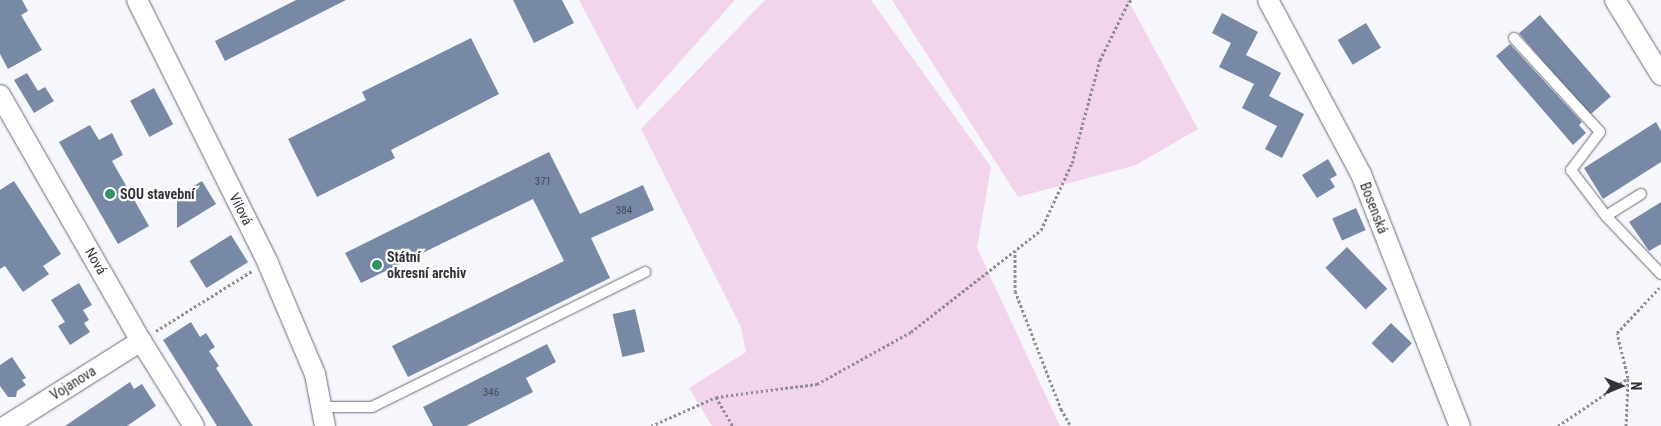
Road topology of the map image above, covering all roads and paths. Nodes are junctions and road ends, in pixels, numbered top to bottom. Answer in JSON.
{"nodes":[{"id":1,"x":138,"y":0,"type":"edge"},
{"id":2,"x":1133,"y":0,"type":"edge"},
{"id":3,"x":1268,"y":0,"type":"edge"},
{"id":4,"x":1615,"y":0,"type":"edge"},
{"id":5,"x":1514,"y":38,"type":"dead end"},
{"id":6,"x":1661,"y":75,"type":"edge"},
{"id":7,"x":0,"y":95,"type":"edge"},
{"id":8,"x":1641,"y":194,"type":"dead end"},
{"id":9,"x":1606,"y":216,"type":"junction"},
{"id":10,"x":1015,"y":250,"type":"junction"},
{"id":11,"x":267,"y":261,"type":"junction"},
{"id":12,"x":646,"y":272,"type":"dead end"},
{"id":13,"x":1661,"y":274,"type":"edge"},
{"id":14,"x":1661,"y":286,"type":"edge"},
{"id":15,"x":141,"y":340,"type":"junction"},
{"id":16,"x":1628,"y":378,"type":"junction"},
{"id":17,"x":716,"y":397,"type":"junction"},
{"id":18,"x":322,"y":416,"type":"edge"},
{"id":19,"x":6,"y":426,"type":"edge"},
{"id":20,"x":194,"y":426,"type":"edge"},
{"id":21,"x":651,"y":426,"type":"edge"},
{"id":22,"x":733,"y":426,"type":"edge"},
{"id":23,"x":1071,"y":426,"type":"edge"},
{"id":24,"x":1460,"y":426,"type":"edge"},
{"id":25,"x":1558,"y":426,"type":"edge"},
{"id":26,"x":1626,"y":426,"type":"edge"}],
"edges":[{"from":1,"to":11,"type":"street","name":"Vilová"},
{"from":2,"to":10,"type":"path"},
{"from":3,"to":24,"type":"street","name":"Bosenská"},
{"from":4,"to":6,"type":"street"},
{"from":5,"to":9,"type":"lane"},
{"from":7,"to":15,"type":"street","name":"Nová"},
{"from":8,"to":9,"type":"lane"},
{"from":9,"to":13,"type":"lane"},
{"from":10,"to":17,"type":"path"},
{"from":10,"to":23,"type":"path"},
{"from":11,"to":15,"type":"path"},
{"from":11,"to":18,"type":"street","name":"Vilová"},
{"from":12,"to":18,"type":"lane"},
{"from":14,"to":16,"type":"path"},
{"from":15,"to":19,"type":"street","name":"Vojanova"},
{"from":15,"to":20,"type":"street","name":"Nová"},
{"from":16,"to":25,"type":"path"},
{"from":16,"to":26,"type":"path"},
{"from":17,"to":21,"type":"path"},
{"from":17,"to":22,"type":"path"}]}
